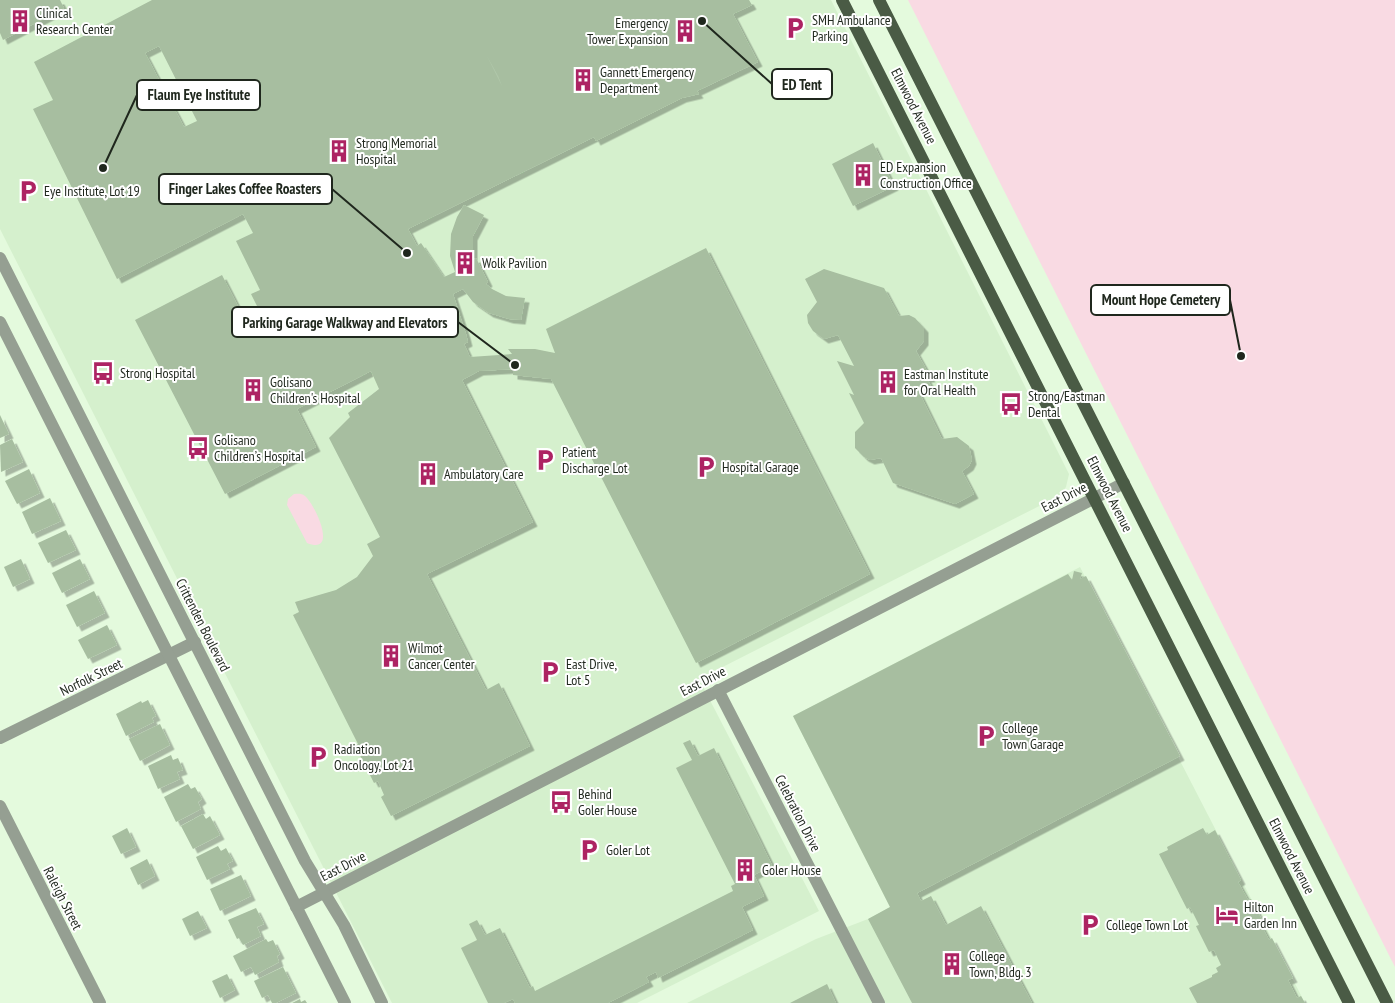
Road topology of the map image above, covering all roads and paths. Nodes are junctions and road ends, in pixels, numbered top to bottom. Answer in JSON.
{"nodes":[{"id":1,"x":842,"y":0,"type":"edge"},
{"id":2,"x":880,"y":0,"type":"edge"},
{"id":3,"x":0,"y":258,"type":"edge"},
{"id":4,"x":0,"y":322,"type":"edge"},
{"id":5,"x":1124,"y":483,"type":"junction"},
{"id":6,"x":1095,"y":498,"type":"junction"},
{"id":7,"x":195,"y":642,"type":"junction"},
{"id":8,"x":169,"y":655,"type":"junction"},
{"id":9,"x":718,"y":690,"type":"junction"},
{"id":10,"x":0,"y":738,"type":"edge"},
{"id":11,"x":0,"y":806,"type":"edge"},
{"id":12,"x":324,"y":893,"type":"junction"},
{"id":13,"x":296,"y":906,"type":"junction"},
{"id":14,"x":100,"y":1003,"type":"edge"},
{"id":15,"x":345,"y":1003,"type":"edge"},
{"id":16,"x":382,"y":1003,"type":"edge"},
{"id":17,"x":879,"y":1003,"type":"edge"},
{"id":18,"x":1349,"y":1003,"type":"edge"},
{"id":19,"x":1387,"y":1003,"type":"edge"}],
"edges":[{"from":1,"to":6,"type":"main road","name":"Elmwood Avenue"},
{"from":2,"to":5,"type":"main road","name":"Elmwood Avenue"},
{"from":3,"to":7,"type":"street","name":"Crittenden Boulevard"},
{"from":4,"to":8,"type":"street"},
{"from":5,"to":6,"type":"street","name":"East Drive"},
{"from":5,"to":19,"type":"main road","name":"Elmwood Avenue"},
{"from":6,"to":9,"type":"street","name":"East Drive"},
{"from":6,"to":18,"type":"main road","name":"Elmwood Avenue"},
{"from":7,"to":8,"type":"street","name":"Norfolk Street"},
{"from":7,"to":12,"type":"street","name":"Crittenden Boulevard"},
{"from":8,"to":10,"type":"street","name":"Norfolk Street"},
{"from":8,"to":13,"type":"street"},
{"from":9,"to":12,"type":"street","name":"East Drive"},
{"from":9,"to":17,"type":"street","name":"Celebration Drive"},
{"from":11,"to":14,"type":"street","name":"Raleigh Street"},
{"from":12,"to":13,"type":"street","name":"East Drive"},
{"from":12,"to":16,"type":"street","name":"Crittenden Boulevard"},
{"from":13,"to":15,"type":"street"}]}
